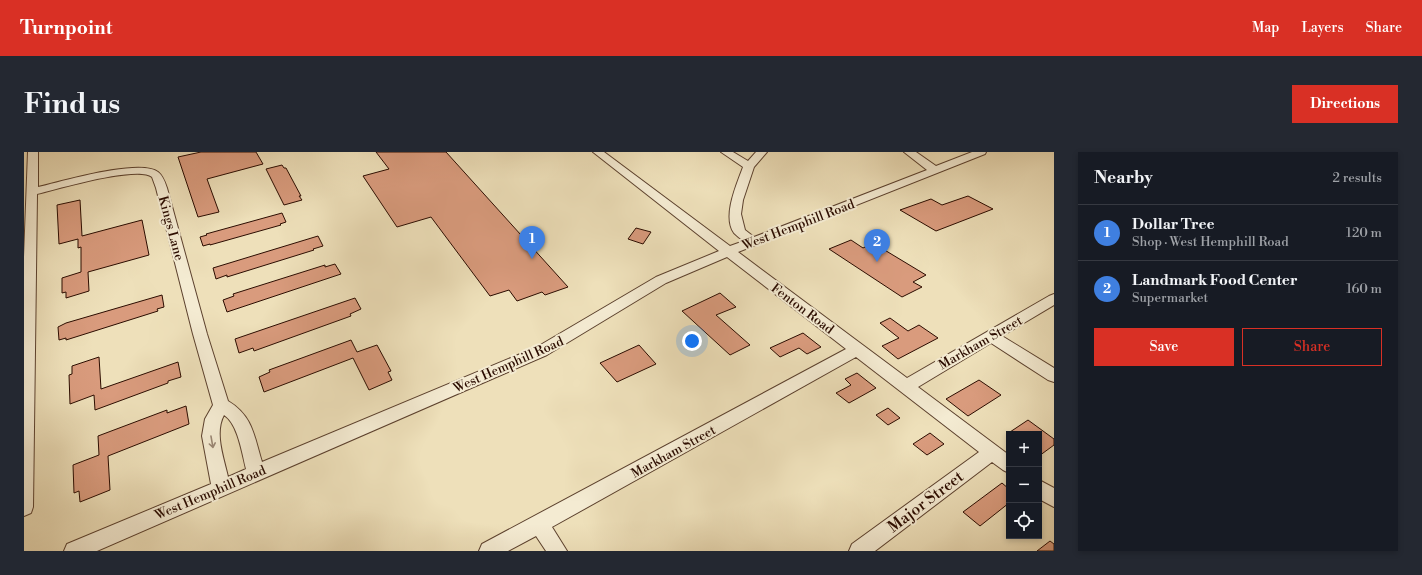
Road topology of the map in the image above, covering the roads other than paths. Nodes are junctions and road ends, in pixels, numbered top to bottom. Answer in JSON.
{"nodes":[{"id":1,"x":598,"y":152,"type":"edge"},
{"id":2,"x":726,"y":152,"type":"edge"},
{"id":3,"x":762,"y":152,"type":"edge"},
{"id":4,"x":908,"y":152,"type":"edge"},
{"id":5,"x":981,"y":152,"type":"edge"},
{"id":6,"x":30,"y":158,"type":"edge"},
{"id":7,"x":749,"y":166,"type":"junction"},
{"id":8,"x":936,"y":171,"type":"junction"},
{"id":9,"x":32,"y":192,"type":"junction"},
{"id":10,"x":28,"y":210,"type":"edge"},
{"id":11,"x":752,"y":242,"type":"junction"},
{"id":12,"x":728,"y":251,"type":"junction"},
{"id":13,"x":27,"y":266,"type":"edge"},
{"id":14,"x":1054,"y":299,"type":"edge"},
{"id":15,"x":991,"y":336,"type":"junction"},
{"id":16,"x":26,"y":338,"type":"edge"},
{"id":17,"x":856,"y":348,"type":"junction"},
{"id":18,"x":1054,"y":376,"type":"edge"},
{"id":19,"x":906,"y":386,"type":"junction"},
{"id":20,"x":221,"y":405,"type":"junction"},
{"id":21,"x":25,"y":437,"type":"edge"},
{"id":22,"x":992,"y":452,"type":"junction"},
{"id":23,"x":1006,"y":463,"type":"edge"},
{"id":24,"x":256,"y":472,"type":"junction"},
{"id":25,"x":221,"y":487,"type":"junction"},
{"id":26,"x":1042,"y":490,"type":"edge"},
{"id":27,"x":1054,"y":499,"type":"edge"},
{"id":28,"x":24,"y":507,"type":"edge"},
{"id":29,"x":539,"y":524,"type":"junction"},
{"id":30,"x":74,"y":551,"type":"edge"},
{"id":31,"x":490,"y":551,"type":"edge"},
{"id":32,"x":557,"y":551,"type":"edge"},
{"id":33,"x":859,"y":551,"type":"edge"}],
"edges":[{"from":1,"to":12,"type":"street","name":"Fenton Road"},
{"from":2,"to":7,"type":"street"},
{"from":3,"to":7,"type":"street"},
{"from":4,"to":8,"type":"street"},
{"from":5,"to":8,"type":"street","name":"West Hemphill Road"},
{"from":6,"to":9,"type":"street"},
{"from":7,"to":11,"type":"street"},
{"from":8,"to":11,"type":"street","name":"West Hemphill Road"},
{"from":9,"to":10,"type":"street"},
{"from":9,"to":20,"type":"street","name":"Kings Lane"},
{"from":10,"to":13,"type":"street"},
{"from":11,"to":12,"type":"street","name":"West Hemphill Road"},
{"from":12,"to":17,"type":"street","name":"Fenton Road"},
{"from":12,"to":24,"type":"street","name":"West Hemphill Road"},
{"from":13,"to":16,"type":"street"},
{"from":14,"to":15,"type":"street","name":"Markham Street"},
{"from":15,"to":18,"type":"street"},
{"from":15,"to":19,"type":"street","name":"Markham Street"},
{"from":16,"to":21,"type":"street"},
{"from":17,"to":19,"type":"street","name":"Fenton Road"},
{"from":17,"to":29,"type":"street","name":"Markham Street"},
{"from":19,"to":22,"type":"street","name":"Fenton Road"},
{"from":20,"to":24,"type":"street"},
{"from":20,"to":25,"type":"street","one_way":true},
{"from":21,"to":28,"type":"street"},
{"from":22,"to":23,"type":"street","name":"Fenton Road"},
{"from":22,"to":33,"type":"street","name":"Major Street"},
{"from":24,"to":25,"type":"street","name":"West Hemphill Road"},
{"from":25,"to":30,"type":"street","name":"West Hemphill Road"},
{"from":26,"to":27,"type":"street"},
{"from":29,"to":31,"type":"street","name":"Markham Street"},
{"from":29,"to":32,"type":"street"}]}
